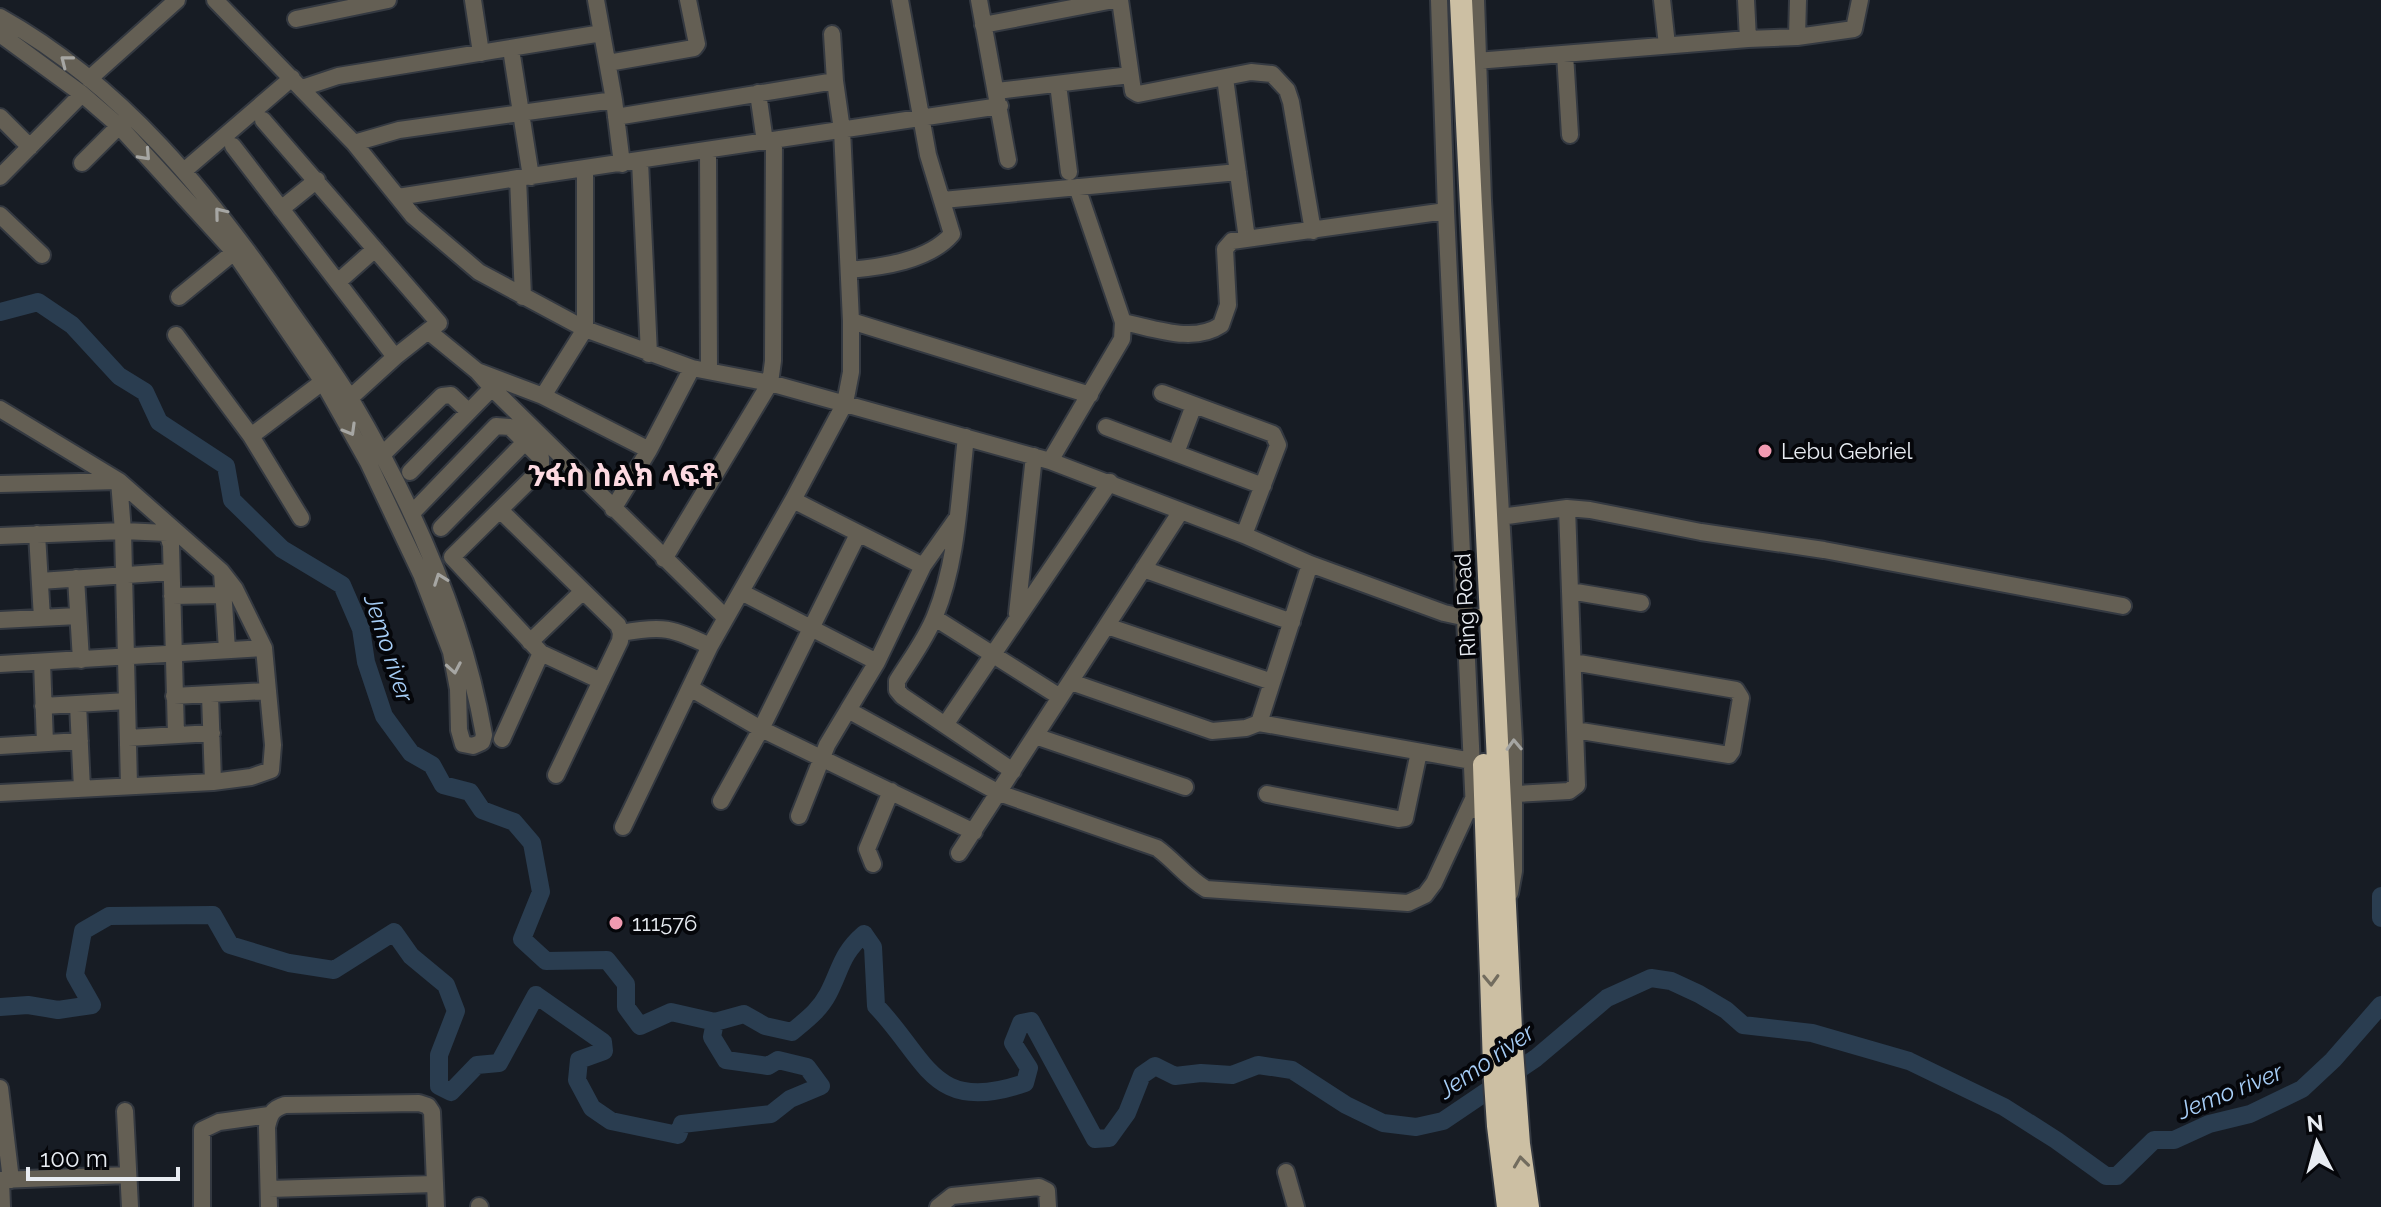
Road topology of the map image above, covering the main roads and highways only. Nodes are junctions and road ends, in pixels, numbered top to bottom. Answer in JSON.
{"nodes":[{"id":1,"x":1447,"y":0,"type":"edge"},
{"id":2,"x":1461,"y":0,"type":"edge"},
{"id":3,"x":1485,"y":616,"type":"junction"},
{"id":4,"x":1497,"y":904,"type":"junction"},
{"id":5,"x":1508,"y":1121,"type":"junction"},
{"id":6,"x":1508,"y":1207,"type":"edge"},
{"id":7,"x":1528,"y":1207,"type":"edge"}],
"edges":[{"from":1,"to":3,"type":"highway","name":"Ring Road"},
{"from":2,"to":3,"type":"highway","name":"Ring Road"},
{"from":3,"to":4,"type":"highway","name":"Ring Road"},
{"from":4,"to":5,"type":"highway","name":"Ring Road"},
{"from":4,"to":5,"type":"highway","name":"Ring Road","one_way":true},
{"from":5,"to":6,"type":"highway","name":"Ring Road"},
{"from":7,"to":5,"type":"highway","name":"Ring Road","one_way":true}]}
